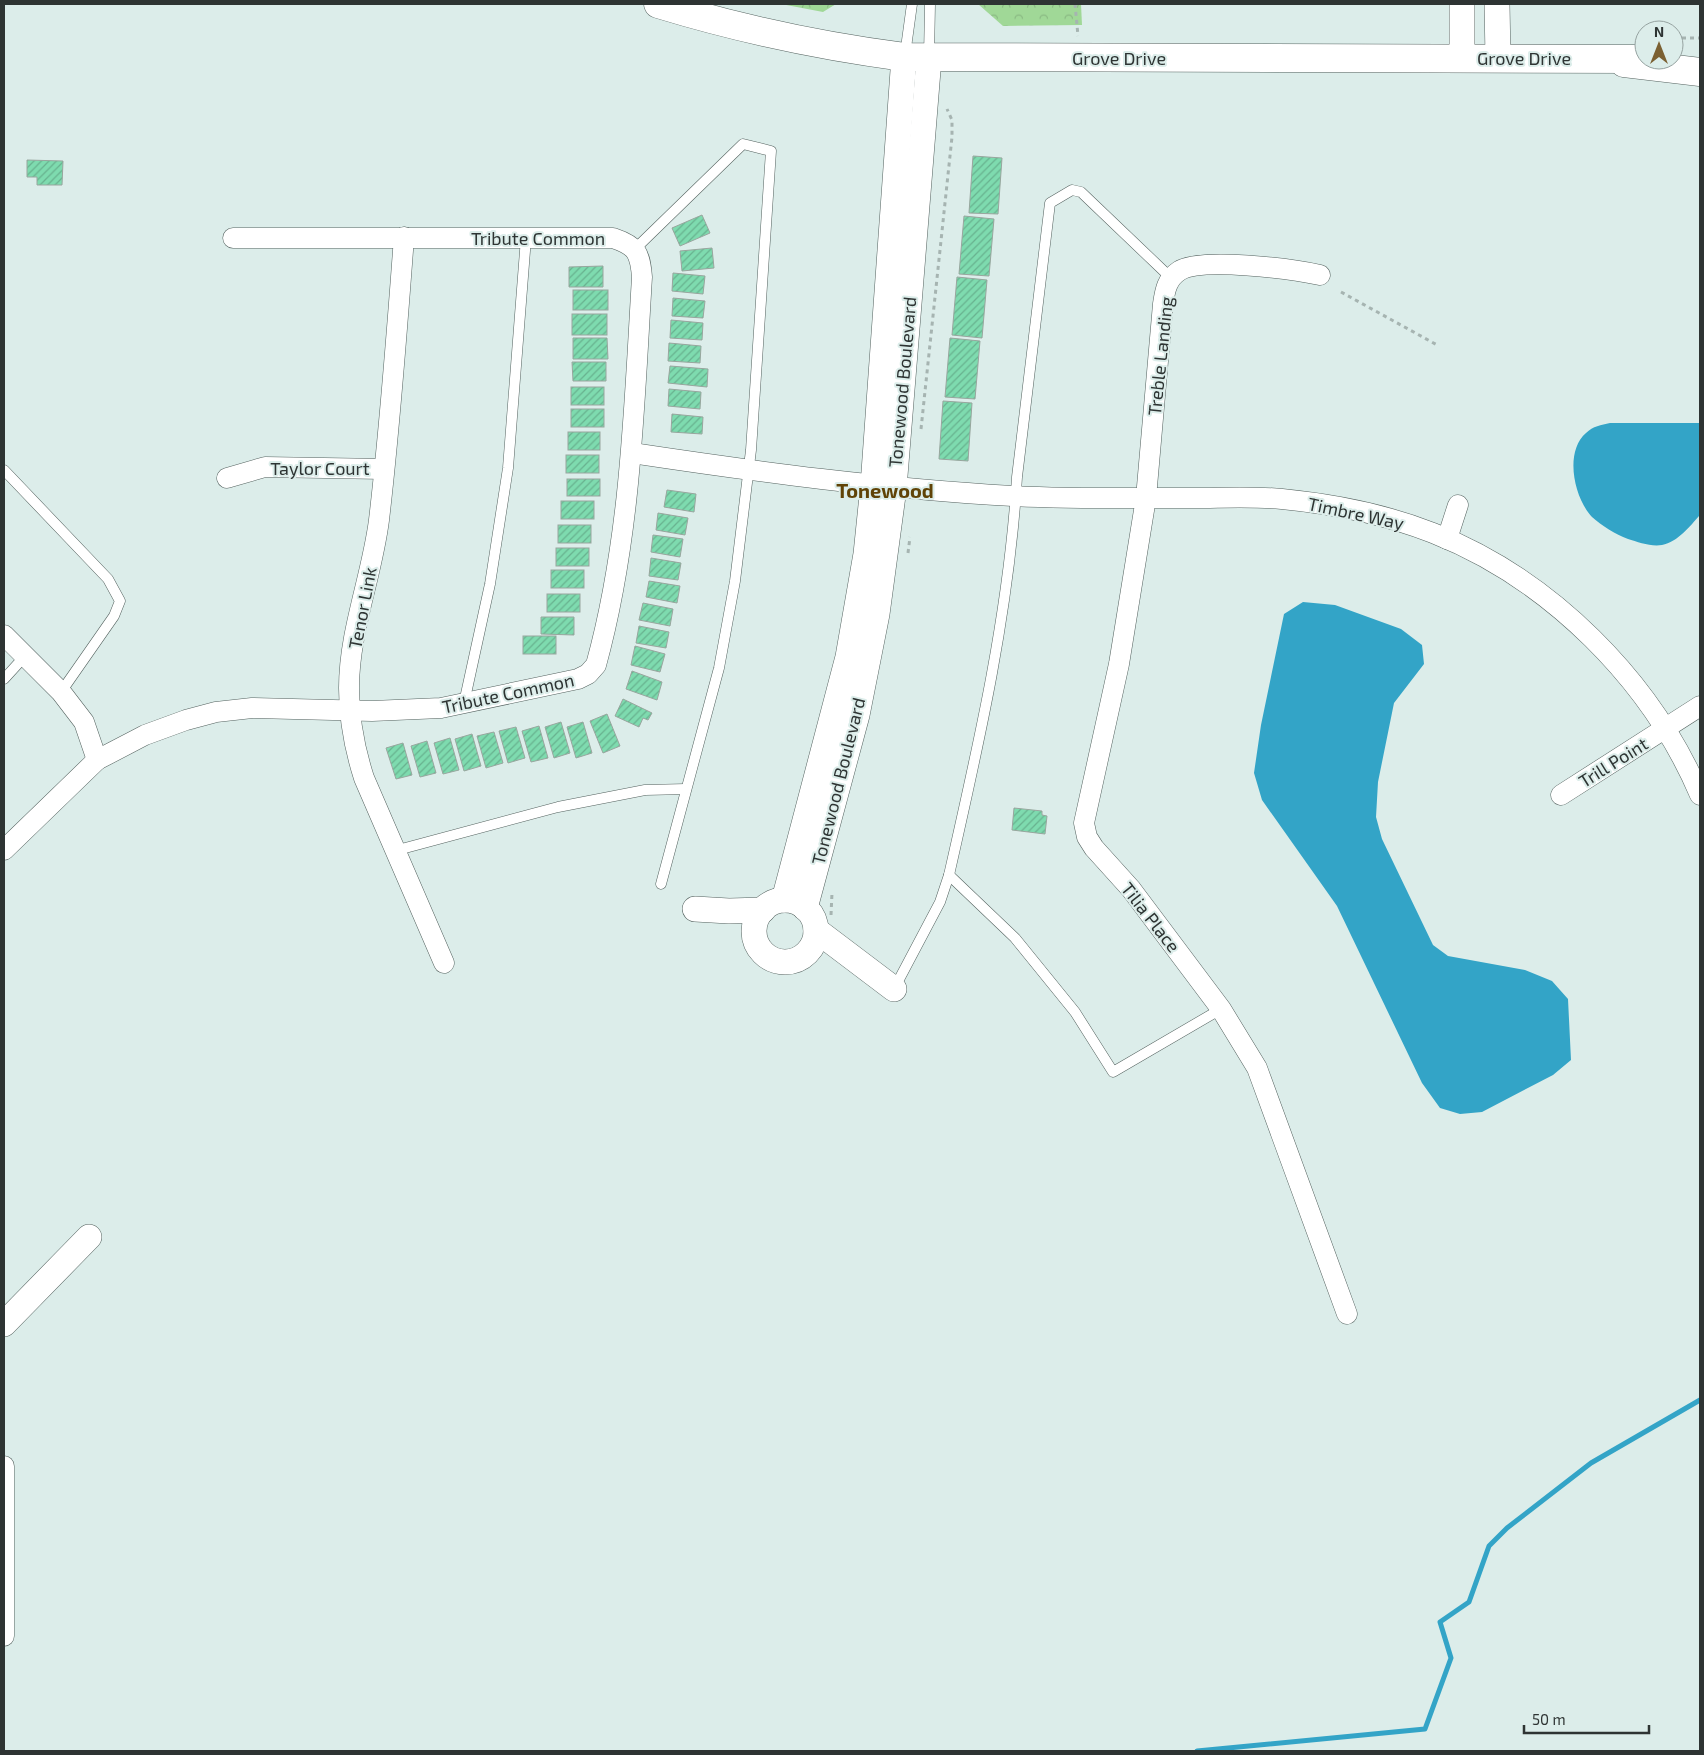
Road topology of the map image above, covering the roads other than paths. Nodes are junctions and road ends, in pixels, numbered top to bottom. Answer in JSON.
{"nodes":[{"id":1,"x":658,"y":4,"type":"edge"},
{"id":2,"x":912,"y":4,"type":"edge"},
{"id":3,"x":930,"y":4,"type":"edge"},
{"id":4,"x":1462,"y":4,"type":"edge"},
{"id":5,"x":1498,"y":4,"type":"edge"},
{"id":6,"x":917,"y":57,"type":"junction"},
{"id":7,"x":1462,"y":58,"type":"junction"},
{"id":8,"x":1498,"y":58,"type":"junction"},
{"id":9,"x":1586,"y":58,"type":"junction"},
{"id":10,"x":1634,"y":59,"type":"edge"},
{"id":11,"x":1684,"y":59,"type":"edge"},
{"id":12,"x":1700,"y":59,"type":"edge"},
{"id":13,"x":1700,"y":72,"type":"edge"},
{"id":14,"x":404,"y":237,"type":"junction"},
{"id":15,"x":233,"y":238,"type":"dead end"},
{"id":16,"x":526,"y":238,"type":"junction"},
{"id":17,"x":635,"y":248,"type":"junction"},
{"id":18,"x":1320,"y":274,"type":"dead end"},
{"id":19,"x":1172,"y":278,"type":"junction"},
{"id":20,"x":632,"y":453,"type":"junction"},
{"id":21,"x":384,"y":469,"type":"junction"},
{"id":22,"x":4,"y":470,"type":"edge"},
{"id":23,"x":749,"y":470,"type":"junction"},
{"id":24,"x":226,"y":478,"type":"dead end"},
{"id":25,"x":884,"y":487,"type":"junction"},
{"id":26,"x":1016,"y":496,"type":"junction"},
{"id":27,"x":1146,"y":498,"type":"junction"},
{"id":28,"x":1458,"y":505,"type":"dead end"},
{"id":29,"x":1447,"y":539,"type":"junction"},
{"id":30,"x":4,"y":635,"type":"edge"},
{"id":31,"x":26,"y":656,"type":"junction"},
{"id":32,"x":4,"y":679,"type":"edge"},
{"id":33,"x":61,"y":692,"type":"junction"},
{"id":34,"x":464,"y":703,"type":"junction"},
{"id":35,"x":1700,"y":706,"type":"edge"},
{"id":36,"x":351,"y":711,"type":"junction"},
{"id":37,"x":1665,"y":728,"type":"junction"},
{"id":38,"x":98,"y":760,"type":"junction"},
{"id":39,"x":686,"y":789,"type":"junction"},
{"id":40,"x":1561,"y":795,"type":"dead end"},
{"id":41,"x":1700,"y":795,"type":"edge"},
{"id":42,"x":4,"y":850,"type":"edge"},
{"id":43,"x":394,"y":851,"type":"junction"},
{"id":44,"x":950,"y":875,"type":"junction"},
{"id":45,"x":661,"y":884,"type":"dead end"},
{"id":46,"x":784,"y":906,"type":"junction"},
{"id":47,"x":816,"y":930,"type":"junction"},
{"id":48,"x":755,"y":938,"type":"junction"},
{"id":49,"x":807,"y":954,"type":"junction"},
{"id":50,"x":444,"y":963,"type":"dead end"},
{"id":51,"x":869,"y":969,"type":"junction"},
{"id":52,"x":894,"y":989,"type":"joint"},
{"id":53,"x":1221,"y":1009,"type":"junction"},
{"id":54,"x":90,"y":1237,"type":"dead end"},
{"id":55,"x":1347,"y":1314,"type":"dead end"},
{"id":56,"x":4,"y":1324,"type":"edge"},
{"id":57,"x":4,"y":1466,"type":"edge"},
{"id":58,"x":4,"y":1636,"type":"edge"}],
"edges":[{"from":1,"to":6,"type":"main road","name":"Grove Drive"},
{"from":2,"to":6,"type":"lane"},
{"from":3,"to":6,"type":"lane"},
{"from":4,"to":7,"type":"street"},
{"from":5,"to":8,"type":"street"},
{"from":6,"to":7,"type":"main road","name":"Grove Drive"},
{"from":6,"to":25,"type":"street","name":"Tonewood Boulevard"},
{"from":7,"to":8,"type":"main road","name":"Grove Drive"},
{"from":8,"to":9,"type":"main road","name":"Grove Drive"},
{"from":9,"to":10,"type":"main road","name":"Grove Drive"},
{"from":9,"to":13,"type":"main road","name":"Grove Drive"},
{"from":11,"to":12,"type":"main road"},
{"from":14,"to":15,"type":"street","name":"Tribute Common"},
{"from":14,"to":16,"type":"street","name":"Tribute Common"},
{"from":14,"to":21,"type":"street","name":"Tenor Link"},
{"from":16,"to":17,"type":"street","name":"Tribute Common"},
{"from":16,"to":34,"type":"lane"},
{"from":17,"to":20,"type":"street","name":"Tribute Common"},
{"from":17,"to":23,"type":"lane"},
{"from":18,"to":19,"type":"street","name":"Treble Landing"},
{"from":19,"to":26,"type":"lane"},
{"from":19,"to":27,"type":"street","name":"Treble Landing"},
{"from":20,"to":23,"type":"street"},
{"from":20,"to":34,"type":"street","name":"Tribute Common"},
{"from":21,"to":24,"type":"street","name":"Taylor Court"},
{"from":21,"to":36,"type":"street","name":"Tenor Link"},
{"from":22,"to":33,"type":"lane"},
{"from":23,"to":25,"type":"street"},
{"from":23,"to":39,"type":"lane"},
{"from":25,"to":26,"type":"street","name":"Timbre Way"},
{"from":25,"to":46,"type":"street","name":"Tonewood Boulevard"},
{"from":26,"to":27,"type":"street","name":"Timbre Way"},
{"from":26,"to":44,"type":"lane"},
{"from":27,"to":29,"type":"street","name":"Timbre Way"},
{"from":27,"to":53,"type":"street","name":"Tilia Place"},
{"from":28,"to":29,"type":"street"},
{"from":29,"to":37,"type":"street","name":"Timbre Way"},
{"from":30,"to":31,"type":"street"},
{"from":31,"to":32,"type":"lane"},
{"from":31,"to":33,"type":"street"},
{"from":33,"to":38,"type":"street"},
{"from":34,"to":36,"type":"street","name":"Tribute Common"},
{"from":35,"to":37,"type":"street","name":"Trill Point"},
{"from":36,"to":38,"type":"street","name":"Tribute Common"},
{"from":36,"to":43,"type":"street","name":"Tenor Link"},
{"from":37,"to":40,"type":"street","name":"Trill Point"},
{"from":37,"to":41,"type":"street","name":"Timbre Way"},
{"from":38,"to":42,"type":"street","name":"Tribute Common"},
{"from":39,"to":43,"type":"lane"},
{"from":39,"to":45,"type":"lane"},
{"from":43,"to":50,"type":"street","name":"Tenor Link"},
{"from":44,"to":52,"type":"lane"},
{"from":44,"to":53,"type":"lane"},
{"from":46,"to":47,"type":"street"},
{"from":46,"to":48,"type":"street"},
{"from":46,"to":48,"type":"street"},
{"from":47,"to":49,"type":"street"},
{"from":47,"to":51,"type":"street"},
{"from":48,"to":49,"type":"street"},
{"from":49,"to":51,"type":"street"},
{"from":51,"to":52,"type":"street"},
{"from":53,"to":55,"type":"street","name":"Tilia Place"},
{"from":54,"to":56,"type":"street"},
{"from":57,"to":58,"type":"street"}]}
